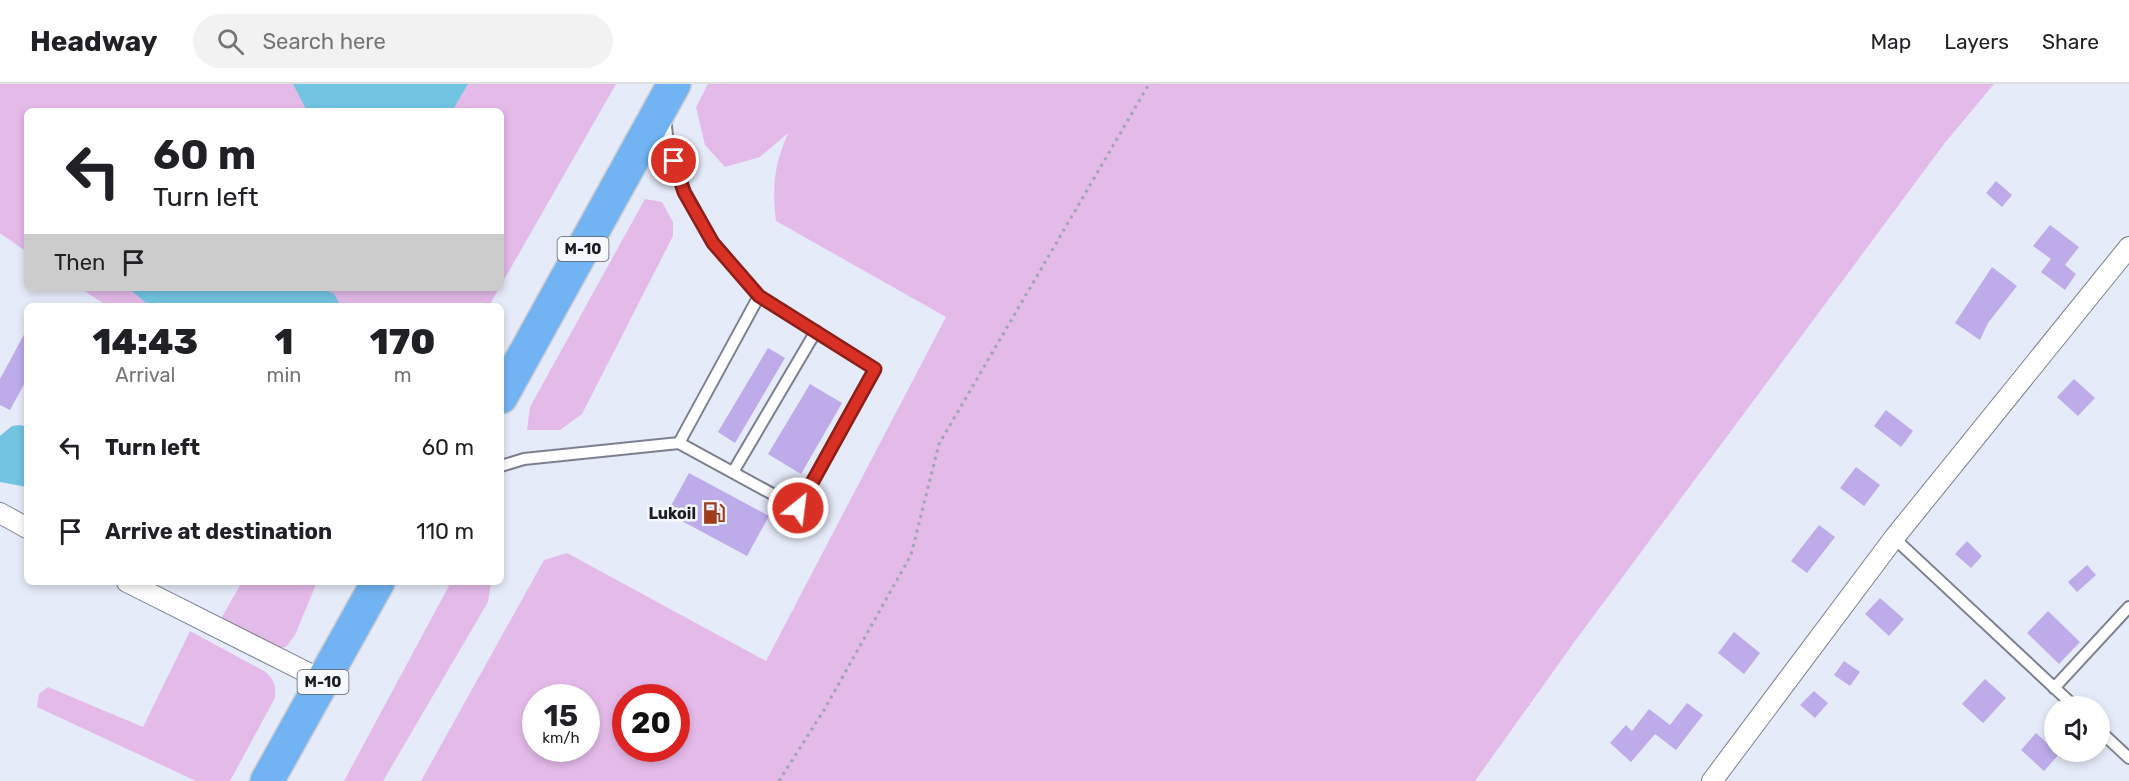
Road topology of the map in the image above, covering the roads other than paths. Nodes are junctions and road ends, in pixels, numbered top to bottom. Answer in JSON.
{"nodes":[{"id":1,"x":663,"y":90,"type":"edge"},
{"id":2,"x":2129,"y":247,"type":"edge"},
{"id":3,"x":759,"y":296,"type":"junction"},
{"id":4,"x":816,"y":331,"type":"junction"},
{"id":5,"x":504,"y":351,"type":"edge"},
{"id":6,"x":504,"y":391,"type":"edge"},
{"id":7,"x":679,"y":443,"type":"junction"},
{"id":8,"x":504,"y":465,"type":"edge"},
{"id":9,"x":733,"y":472,"type":"junction"},
{"id":10,"x":0,"y":513,"type":"edge"},
{"id":11,"x":24,"y":526,"type":"edge"},
{"id":12,"x":1894,"y":538,"type":"junction"},
{"id":13,"x":134,"y":585,"type":"edge"},
{"id":14,"x":376,"y":585,"type":"edge"},
{"id":15,"x":397,"y":585,"type":"edge"},
{"id":16,"x":2129,"y":607,"type":"edge"},
{"id":17,"x":324,"y":681,"type":"junction"},
{"id":18,"x":2054,"y":688,"type":"junction"},
{"id":19,"x":2063,"y":696,"type":"edge"},
{"id":20,"x":2110,"y":740,"type":"edge"},
{"id":21,"x":2129,"y":758,"type":"edge"},
{"id":22,"x":267,"y":781,"type":"edge"},
{"id":23,"x":289,"y":781,"type":"edge"},
{"id":24,"x":1712,"y":781,"type":"edge"}],
"edges":[{"from":1,"to":3,"type":"lane"},
{"from":1,"to":5,"type":"highway","number":"М-10"},
{"from":1,"to":6,"type":"highway","number":"М-10"},
{"from":2,"to":12,"type":"street"},
{"from":3,"to":4,"type":"lane"},
{"from":3,"to":7,"type":"lane"},
{"from":4,"to":9,"type":"lane"},
{"from":4,"to":9,"type":"lane"},
{"from":7,"to":8,"type":"lane"},
{"from":7,"to":9,"type":"lane"},
{"from":10,"to":11,"type":"street"},
{"from":12,"to":18,"type":"lane"},
{"from":12,"to":24,"type":"street"},
{"from":13,"to":17,"type":"street"},
{"from":14,"to":17,"type":"highway","number":"М-10"},
{"from":15,"to":23,"type":"highway","number":"М-10"},
{"from":16,"to":18,"type":"lane"},
{"from":17,"to":22,"type":"highway","number":"М-10"},
{"from":18,"to":19,"type":"lane"},
{"from":20,"to":21,"type":"lane"}]}
